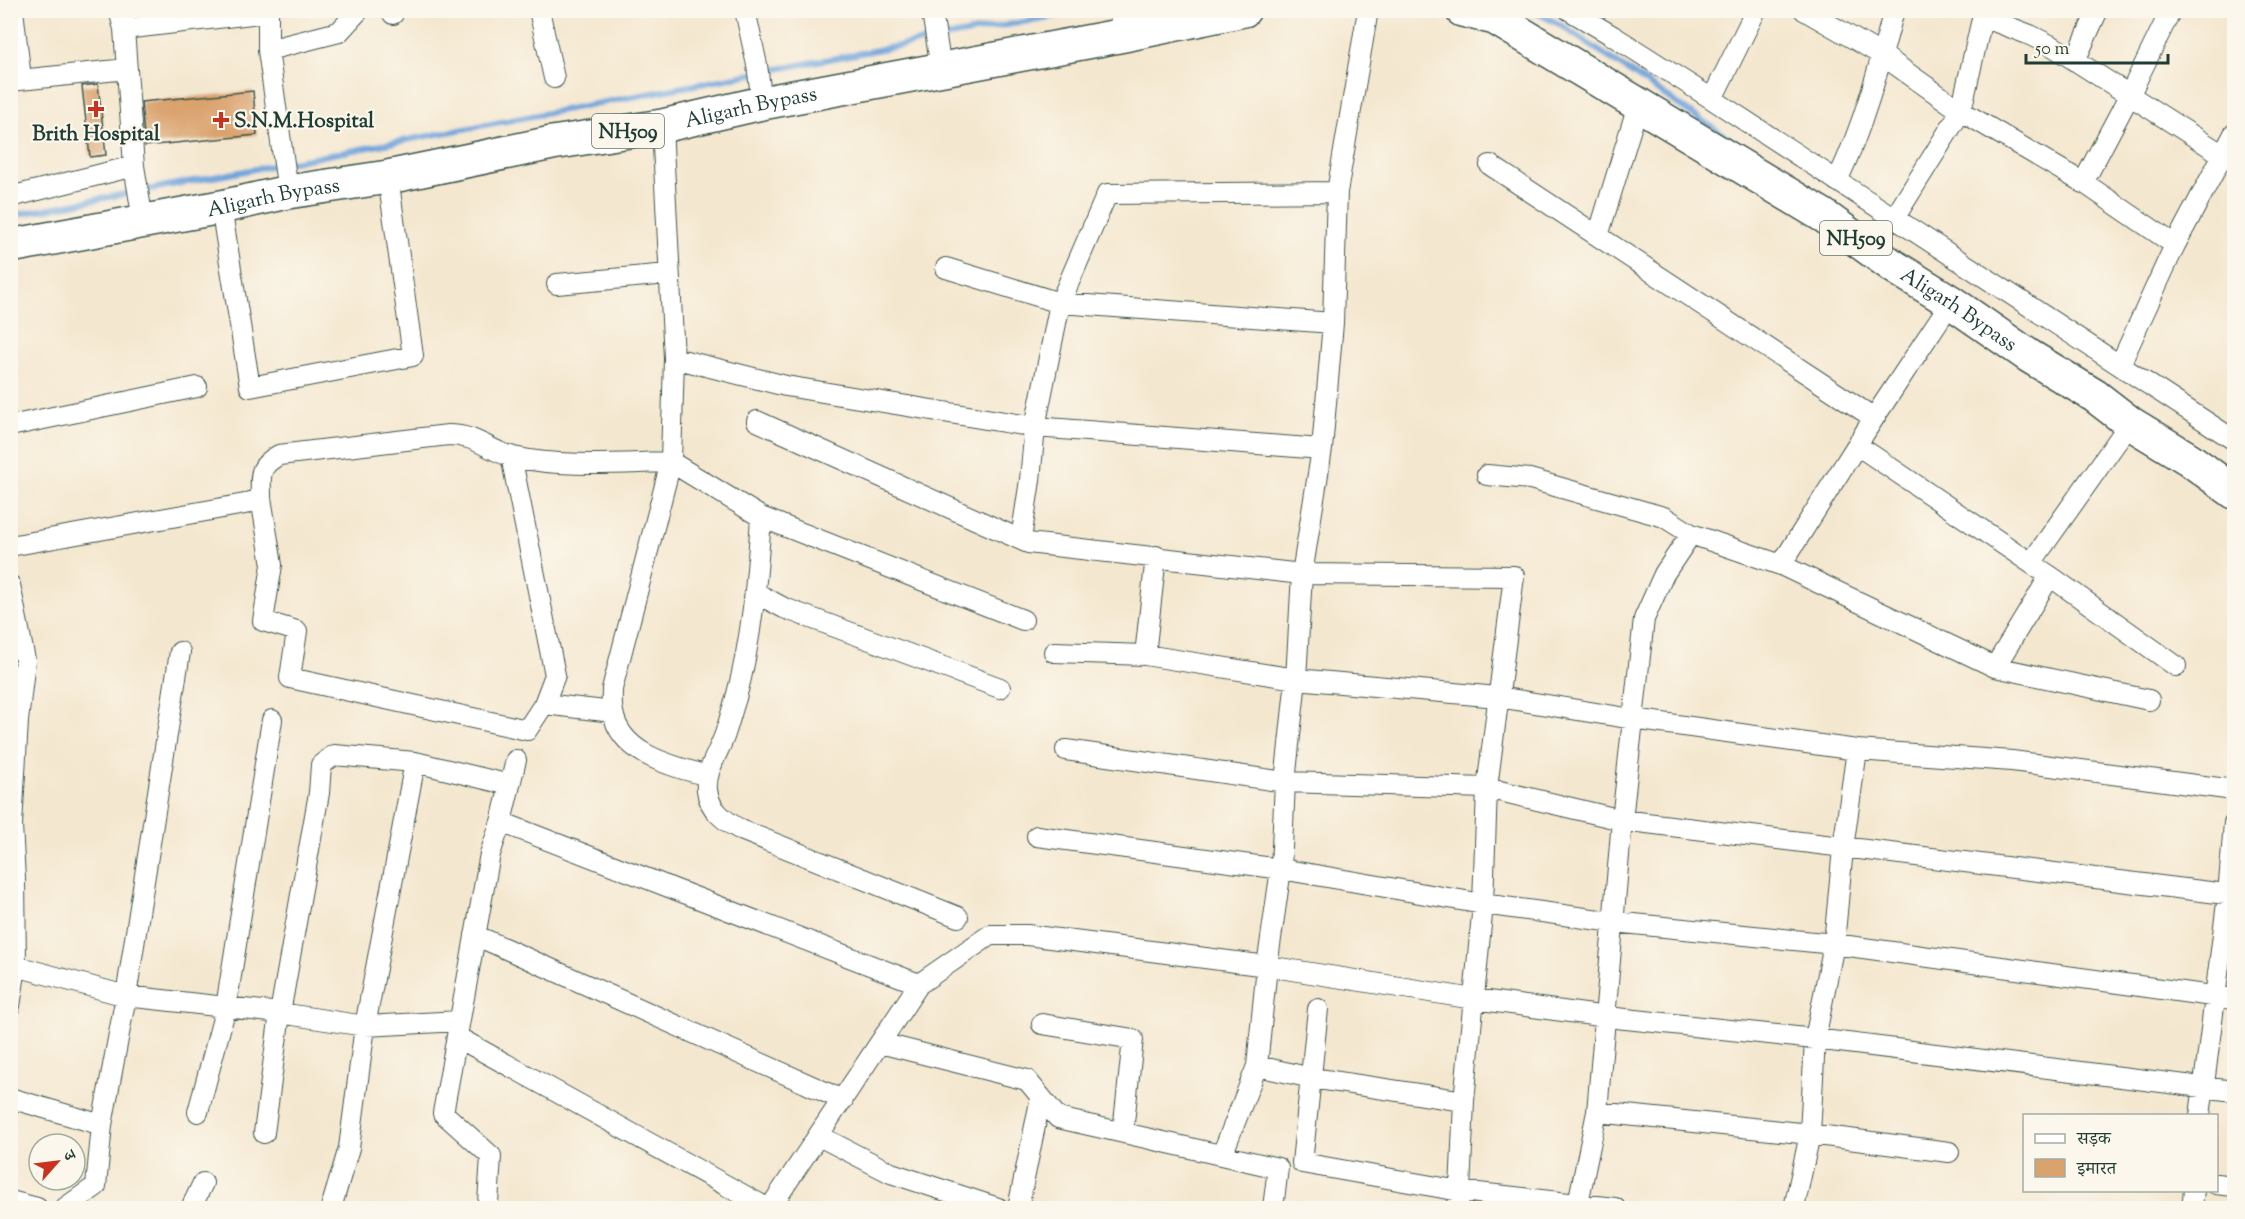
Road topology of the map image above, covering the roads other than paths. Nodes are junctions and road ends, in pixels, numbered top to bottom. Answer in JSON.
{"nodes":[{"id":1,"x":14,"y":10,"type":"edge"},
{"id":2,"x":359,"y":10,"type":"edge"},
{"id":3,"x":539,"y":10,"type":"edge"},
{"id":4,"x":745,"y":10,"type":"edge"},
{"id":5,"x":928,"y":10,"type":"edge"},
{"id":6,"x":1244,"y":10,"type":"edge"},
{"id":7,"x":1368,"y":10,"type":"edge"},
{"id":8,"x":1462,"y":10,"type":"edge"},
{"id":9,"x":1569,"y":10,"type":"edge"},
{"id":10,"x":1756,"y":10,"type":"edge"},
{"id":11,"x":1804,"y":10,"type":"edge"},
{"id":12,"x":1894,"y":10,"type":"edge"},
{"id":13,"x":2098,"y":10,"type":"edge"},
{"id":14,"x":2171,"y":10,"type":"edge"},
{"id":15,"x":268,"y":11,"type":"edge"},
{"id":16,"x":1984,"y":14,"type":"edge"},
{"id":17,"x":122,"y":20,"type":"edge"},
{"id":18,"x":1121,"y":22,"type":"edge"},
{"id":19,"x":268,"y":50,"type":"junction"},
{"id":20,"x":1882,"y":55,"type":"junction"},
{"id":21,"x":2075,"y":60,"type":"junction"},
{"id":22,"x":941,"y":65,"type":"junction"},
{"id":23,"x":127,"y":69,"type":"junction"},
{"id":24,"x":554,"y":78,"type":"dead end"},
{"id":25,"x":16,"y":80,"type":"edge"},
{"id":26,"x":761,"y":95,"type":"junction"},
{"id":27,"x":2129,"y":96,"type":"junction"},
{"id":28,"x":1712,"y":99,"type":"junction"},
{"id":29,"x":1638,"y":105,"type":"junction"},
{"id":30,"x":1961,"y":111,"type":"junction"},
{"id":31,"x":662,"y":126,"type":"junction"},
{"id":32,"x":2235,"y":134,"type":"edge"},
{"id":33,"x":2223,"y":155,"type":"junction"},
{"id":34,"x":1490,"y":165,"type":"dead end"},
{"id":35,"x":135,"y":170,"type":"junction"},
{"id":36,"x":388,"y":177,"type":"junction"},
{"id":37,"x":1837,"y":180,"type":"junction"},
{"id":38,"x":287,"y":183,"type":"junction"},
{"id":39,"x":2083,"y":183,"type":"junction"},
{"id":40,"x":1336,"y":192,"type":"junction"},
{"id":41,"x":10,"y":198,"type":"edge"},
{"id":42,"x":221,"y":207,"type":"junction"},
{"id":43,"x":142,"y":211,"type":"junction"},
{"id":44,"x":1895,"y":217,"type":"junction"},
{"id":45,"x":1598,"y":236,"type":"junction"},
{"id":46,"x":2175,"y":245,"type":"junction"},
{"id":47,"x":10,"y":246,"type":"edge"},
{"id":48,"x":946,"y":268,"type":"dead end"},
{"id":49,"x":668,"y":274,"type":"junction"},
{"id":50,"x":557,"y":284,"type":"dead end"},
{"id":51,"x":1951,"y":302,"type":"junction"},
{"id":52,"x":1060,"y":303,"type":"junction"},
{"id":53,"x":1333,"y":323,"type":"junction"},
{"id":54,"x":674,"y":358,"type":"junction"},
{"id":55,"x":2120,"y":364,"type":"junction"},
{"id":56,"x":197,"y":387,"type":"dead end"},
{"id":57,"x":1874,"y":418,"type":"junction"},
{"id":58,"x":757,"y":421,"type":"dead end"},
{"id":59,"x":2130,"y":423,"type":"junction"},
{"id":60,"x":10,"y":426,"type":"edge"},
{"id":61,"x":1035,"y":427,"type":"junction"},
{"id":62,"x":2235,"y":440,"type":"edge"},
{"id":63,"x":1857,"y":445,"type":"junction"},
{"id":64,"x":1322,"y":449,"type":"junction"},
{"id":65,"x":511,"y":456,"type":"junction"},
{"id":66,"x":671,"y":462,"type":"junction"},
{"id":67,"x":1487,"y":475,"type":"dead end"},
{"id":68,"x":2235,"y":492,"type":"edge"},
{"id":69,"x":261,"y":498,"type":"junction"},
{"id":70,"x":761,"y":517,"type":"junction"},
{"id":71,"x":1691,"y":534,"type":"junction"},
{"id":72,"x":1021,"y":539,"type":"junction"},
{"id":73,"x":10,"y":546,"type":"edge"},
{"id":74,"x":1156,"y":556,"type":"junction"},
{"id":75,"x":2031,"y":563,"type":"junction"},
{"id":76,"x":1781,"y":565,"type":"junction"},
{"id":77,"x":1302,"y":574,"type":"junction"},
{"id":78,"x":2050,"y":576,"type":"junction"},
{"id":79,"x":10,"y":585,"type":"edge"},
{"id":80,"x":756,"y":592,"type":"junction"},
{"id":81,"x":1023,"y":620,"type":"dead end"},
{"id":82,"x":1054,"y":651,"type":"dead end"},
{"id":83,"x":180,"y":652,"type":"dead end"},
{"id":84,"x":1145,"y":655,"type":"junction"},
{"id":85,"x":18,"y":662,"type":"edge"},
{"id":86,"x":2176,"y":666,"type":"dead end"},
{"id":87,"x":1995,"y":667,"type":"junction"},
{"id":88,"x":1296,"y":679,"type":"junction"},
{"id":89,"x":1000,"y":688,"type":"dead end"},
{"id":90,"x":1498,"y":697,"type":"junction"},
{"id":91,"x":2149,"y":700,"type":"dead end"},
{"id":92,"x":544,"y":704,"type":"junction"},
{"id":93,"x":612,"y":712,"type":"junction"},
{"id":94,"x":1633,"y":719,"type":"junction"},
{"id":95,"x":272,"y":720,"type":"dead end"},
{"id":96,"x":1066,"y":750,"type":"dead end"},
{"id":97,"x":1857,"y":750,"type":"junction"},
{"id":98,"x":516,"y":760,"type":"dead end"},
{"id":99,"x":415,"y":762,"type":"junction"},
{"id":100,"x":708,"y":776,"type":"junction"},
{"id":101,"x":1285,"y":782,"type":"junction"},
{"id":102,"x":510,"y":785,"type":"junction"},
{"id":103,"x":1487,"y":788,"type":"junction"},
{"id":104,"x":2235,"y":790,"type":"edge"},
{"id":105,"x":1622,"y":820,"type":"junction"},
{"id":106,"x":501,"y":822,"type":"junction"},
{"id":107,"x":2235,"y":824,"type":"edge"},
{"id":108,"x":1036,"y":837,"type":"dead end"},
{"id":109,"x":1843,"y":848,"type":"junction"},
{"id":110,"x":1281,"y":869,"type":"junction"},
{"id":111,"x":2231,"y":895,"type":"edge"},
{"id":112,"x":1484,"y":904,"type":"junction"},
{"id":113,"x":958,"y":917,"type":"dead end"},
{"id":114,"x":1614,"y":922,"type":"junction"},
{"id":115,"x":476,"y":935,"type":"junction"},
{"id":116,"x":1834,"y":945,"type":"junction"},
{"id":117,"x":13,"y":966,"type":"edge"},
{"id":118,"x":1267,"y":966,"type":"junction"},
{"id":119,"x":919,"y":984,"type":"junction"},
{"id":120,"x":126,"y":996,"type":"junction"},
{"id":121,"x":2214,"y":998,"type":"junction"},
{"id":122,"x":1474,"y":999,"type":"junction"},
{"id":123,"x":2235,"y":999,"type":"edge"},
{"id":124,"x":10,"y":1006,"type":"edge"},
{"id":125,"x":226,"y":1007,"type":"junction"},
{"id":126,"x":1318,"y":1009,"type":"dead end"},
{"id":127,"x":280,"y":1013,"type":"junction"},
{"id":128,"x":1607,"y":1017,"type":"junction"},
{"id":129,"x":1042,"y":1024,"type":"dead end"},
{"id":130,"x":365,"y":1026,"type":"junction"},
{"id":131,"x":458,"y":1029,"type":"junction"},
{"id":132,"x":1815,"y":1039,"type":"junction"},
{"id":133,"x":880,"y":1043,"type":"junction"},
{"id":134,"x":1257,"y":1066,"type":"junction"},
{"id":135,"x":1312,"y":1078,"type":"junction"},
{"id":136,"x":2202,"y":1089,"type":"junction"},
{"id":137,"x":2235,"y":1092,"type":"edge"},
{"id":138,"x":1041,"y":1097,"type":"junction"},
{"id":139,"x":10,"y":1098,"type":"edge"},
{"id":140,"x":843,"y":1100,"type":"junction"},
{"id":141,"x":1464,"y":1101,"type":"junction"},
{"id":142,"x":198,"y":1112,"type":"dead end"},
{"id":143,"x":1597,"y":1112,"type":"junction"},
{"id":144,"x":2200,"y":1114,"type":"edge"},
{"id":145,"x":1058,"y":1118,"type":"junction"},
{"id":146,"x":1035,"y":1124,"type":"junction"},
{"id":147,"x":102,"y":1125,"type":"junction"},
{"id":148,"x":1123,"y":1132,"type":"junction"},
{"id":149,"x":264,"y":1133,"type":"dead end"},
{"id":150,"x":1810,"y":1134,"type":"junction"},
{"id":151,"x":819,"y":1136,"type":"junction"},
{"id":152,"x":1950,"y":1152,"type":"dead end"},
{"id":153,"x":1222,"y":1155,"type":"junction"},
{"id":154,"x":1302,"y":1163,"type":"junction"},
{"id":155,"x":1278,"y":1168,"type":"junction"},
{"id":156,"x":202,"y":1183,"type":"dead end"},
{"id":157,"x":2218,"y":1184,"type":"edge"},
{"id":158,"x":2235,"y":1186,"type":"edge"},
{"id":159,"x":2194,"y":1192,"type":"edge"},
{"id":160,"x":1458,"y":1200,"type":"edge"},
{"id":161,"x":10,"y":1201,"type":"edge"},
{"id":162,"x":491,"y":1207,"type":"edge"},
{"id":163,"x":1577,"y":1207,"type":"edge"},
{"id":164,"x":37,"y":1209,"type":"edge"},
{"id":165,"x":65,"y":1209,"type":"edge"},
{"id":166,"x":191,"y":1209,"type":"edge"},
{"id":167,"x":331,"y":1209,"type":"edge"},
{"id":168,"x":768,"y":1209,"type":"edge"},
{"id":169,"x":998,"y":1209,"type":"edge"},
{"id":170,"x":1018,"y":1209,"type":"edge"},
{"id":171,"x":1273,"y":1209,"type":"edge"},
{"id":172,"x":1615,"y":1209,"type":"edge"},
{"id":173,"x":1794,"y":1209,"type":"edge"},
{"id":174,"x":2192,"y":1209,"type":"edge"}],
"edges":[{"from":1,"to":25,"type":"street"},
{"from":2,"to":19,"type":"street"},
{"from":3,"to":24,"type":"street"},
{"from":4,"to":26,"type":"street"},
{"from":5,"to":22,"type":"street"},
{"from":6,"to":18,"type":"highway","name":"Aligarh Bypass","number":"NH509"},
{"from":7,"to":40,"type":"street"},
{"from":8,"to":29,"type":"highway","name":"Aligarh Bypass","number":"NH509"},
{"from":9,"to":28,"type":"street"},
{"from":10,"to":28,"type":"street"},
{"from":11,"to":20,"type":"street"},
{"from":12,"to":20,"type":"street"},
{"from":13,"to":21,"type":"street"},
{"from":14,"to":27,"type":"street"},
{"from":15,"to":17,"type":"street"},
{"from":15,"to":19,"type":"street"},
{"from":16,"to":21,"type":"street"},
{"from":16,"to":30,"type":"street"},
{"from":17,"to":23,"type":"street"},
{"from":18,"to":22,"type":"highway","name":"Aligarh Bypass","number":"NH509"},
{"from":19,"to":38,"type":"street"},
{"from":20,"to":30,"type":"street"},
{"from":20,"to":37,"type":"street"},
{"from":21,"to":27,"type":"street"},
{"from":22,"to":26,"type":"highway","name":"Aligarh Bypass","number":"NH509"},
{"from":23,"to":25,"type":"street"},
{"from":23,"to":35,"type":"street"},
{"from":26,"to":31,"type":"highway","name":"Aligarh Bypass","number":"NH509"},
{"from":27,"to":33,"type":"street"},
{"from":27,"to":39,"type":"street"},
{"from":28,"to":37,"type":"street"},
{"from":29,"to":45,"type":"street"},
{"from":29,"to":51,"type":"highway","name":"Aligarh Bypass","number":"NH509"},
{"from":30,"to":39,"type":"street"},
{"from":30,"to":44,"type":"street"},
{"from":31,"to":36,"type":"highway","name":"Aligarh Bypass","number":"NH509"},
{"from":31,"to":49,"type":"street"},
{"from":32,"to":33,"type":"street"},
{"from":33,"to":46,"type":"street"},
{"from":34,"to":45,"type":"street"},
{"from":35,"to":41,"type":"street"},
{"from":35,"to":43,"type":"street"},
{"from":36,"to":38,"type":"highway","name":"Aligarh Bypass","number":"NH509"},
{"from":36,"to":42,"type":"street"},
{"from":37,"to":44,"type":"street"},
{"from":38,"to":42,"type":"highway","name":"Aligarh Bypass","number":"NH509"},
{"from":39,"to":46,"type":"street"},
{"from":40,"to":52,"type":"street"},
{"from":40,"to":53,"type":"street"},
{"from":42,"to":43,"type":"highway","name":"Aligarh Bypass","number":"NH509"},
{"from":43,"to":47,"type":"highway","name":"Aligarh Bypass","number":"NH509"},
{"from":44,"to":55,"type":"street"},
{"from":45,"to":57,"type":"street"},
{"from":46,"to":55,"type":"street"},
{"from":48,"to":52,"type":"street"},
{"from":49,"to":50,"type":"street"},
{"from":49,"to":54,"type":"street"},
{"from":51,"to":57,"type":"street"},
{"from":51,"to":59,"type":"highway","name":"Aligarh Bypass","number":"NH509"},
{"from":52,"to":53,"type":"street"},
{"from":52,"to":61,"type":"street"},
{"from":53,"to":64,"type":"street"},
{"from":54,"to":61,"type":"street"},
{"from":54,"to":66,"type":"street"},
{"from":55,"to":62,"type":"street"},
{"from":56,"to":60,"type":"street"},
{"from":57,"to":63,"type":"street"},
{"from":58,"to":72,"type":"street"},
{"from":59,"to":68,"type":"highway","name":"Aligarh Bypass","number":"NH509"},
{"from":59,"to":75,"type":"street"},
{"from":61,"to":64,"type":"street"},
{"from":61,"to":72,"type":"street"},
{"from":63,"to":75,"type":"street"},
{"from":63,"to":76,"type":"street"},
{"from":64,"to":77,"type":"street"},
{"from":65,"to":66,"type":"street"},
{"from":65,"to":69,"type":"street"},
{"from":65,"to":92,"type":"street"},
{"from":66,"to":70,"type":"street"},
{"from":66,"to":93,"type":"street"},
{"from":67,"to":71,"type":"street"},
{"from":69,"to":73,"type":"street"},
{"from":69,"to":92,"type":"street"},
{"from":70,"to":80,"type":"street"},
{"from":70,"to":81,"type":"street"},
{"from":71,"to":76,"type":"street"},
{"from":71,"to":94,"type":"street"},
{"from":72,"to":74,"type":"street"},
{"from":74,"to":77,"type":"street"},
{"from":74,"to":84,"type":"street"},
{"from":75,"to":78,"type":"street"},
{"from":76,"to":87,"type":"street"},
{"from":77,"to":88,"type":"street"},
{"from":77,"to":90,"type":"street"},
{"from":78,"to":86,"type":"street"},
{"from":78,"to":87,"type":"street"},
{"from":79,"to":85,"type":"street"},
{"from":80,"to":89,"type":"street"},
{"from":80,"to":100,"type":"street"},
{"from":82,"to":84,"type":"street"},
{"from":83,"to":120,"type":"street"},
{"from":84,"to":88,"type":"street"},
{"from":85,"to":117,"type":"street"},
{"from":87,"to":91,"type":"street"},
{"from":88,"to":90,"type":"street"},
{"from":88,"to":101,"type":"street"},
{"from":90,"to":94,"type":"street"},
{"from":90,"to":103,"type":"street"},
{"from":92,"to":93,"type":"street"},
{"from":93,"to":100,"type":"street"},
{"from":94,"to":97,"type":"street"},
{"from":94,"to":105,"type":"street"},
{"from":95,"to":125,"type":"street"},
{"from":96,"to":101,"type":"street"},
{"from":97,"to":104,"type":"street"},
{"from":97,"to":109,"type":"street"},
{"from":98,"to":102,"type":"street"},
{"from":99,"to":102,"type":"street"},
{"from":99,"to":127,"type":"street"},
{"from":99,"to":130,"type":"street"},
{"from":100,"to":113,"type":"street"},
{"from":101,"to":103,"type":"street"},
{"from":101,"to":110,"type":"street"},
{"from":102,"to":106,"type":"street"},
{"from":103,"to":105,"type":"street"},
{"from":103,"to":112,"type":"street"},
{"from":105,"to":109,"type":"street"},
{"from":105,"to":114,"type":"street"},
{"from":106,"to":115,"type":"street"},
{"from":106,"to":119,"type":"street"},
{"from":107,"to":111,"type":"street"},
{"from":108,"to":110,"type":"street"},
{"from":109,"to":111,"type":"street"},
{"from":109,"to":116,"type":"street"},
{"from":110,"to":112,"type":"street"},
{"from":110,"to":118,"type":"street"},
{"from":111,"to":121,"type":"street"},
{"from":112,"to":114,"type":"street"},
{"from":112,"to":122,"type":"street"},
{"from":114,"to":116,"type":"street"},
{"from":114,"to":128,"type":"street"},
{"from":115,"to":131,"type":"street"},
{"from":115,"to":140,"type":"street"},
{"from":116,"to":121,"type":"street"},
{"from":116,"to":132,"type":"street"},
{"from":117,"to":120,"type":"street"},
{"from":117,"to":124,"type":"street"},
{"from":118,"to":119,"type":"street"},
{"from":118,"to":122,"type":"street"},
{"from":118,"to":134,"type":"street"},
{"from":119,"to":133,"type":"street"},
{"from":120,"to":125,"type":"street"},
{"from":120,"to":147,"type":"street"},
{"from":121,"to":123,"type":"street"},
{"from":121,"to":136,"type":"street"},
{"from":122,"to":128,"type":"street"},
{"from":122,"to":141,"type":"street"},
{"from":125,"to":127,"type":"street"},
{"from":125,"to":142,"type":"street"},
{"from":126,"to":135,"type":"street"},
{"from":127,"to":130,"type":"street"},
{"from":127,"to":149,"type":"street"},
{"from":128,"to":132,"type":"street"},
{"from":128,"to":143,"type":"street"},
{"from":129,"to":148,"type":"street"},
{"from":130,"to":131,"type":"street"},
{"from":130,"to":167,"type":"street"},
{"from":131,"to":162,"type":"street"},
{"from":131,"to":168,"type":"street"},
{"from":132,"to":136,"type":"street"},
{"from":132,"to":150,"type":"street"},
{"from":133,"to":138,"type":"street"},
{"from":133,"to":140,"type":"street"},
{"from":134,"to":135,"type":"street"},
{"from":134,"to":153,"type":"street"},
{"from":135,"to":141,"type":"street"},
{"from":135,"to":154,"type":"street"},
{"from":136,"to":137,"type":"street"},
{"from":136,"to":144,"type":"street"},
{"from":138,"to":145,"type":"street"},
{"from":138,"to":146,"type":"street"},
{"from":139,"to":147,"type":"street"},
{"from":140,"to":151,"type":"street"},
{"from":141,"to":160,"type":"street"},
{"from":143,"to":150,"type":"street"},
{"from":143,"to":163,"type":"street"},
{"from":145,"to":146,"type":"street"},
{"from":145,"to":148,"type":"street"},
{"from":146,"to":170,"type":"street"},
{"from":147,"to":165,"type":"street"},
{"from":148,"to":153,"type":"street"},
{"from":150,"to":152,"type":"street"},
{"from":150,"to":173,"type":"street"},
{"from":151,"to":168,"type":"street"},
{"from":151,"to":169,"type":"street"},
{"from":153,"to":155,"type":"street"},
{"from":154,"to":155,"type":"street"},
{"from":154,"to":160,"type":"street"},
{"from":155,"to":171,"type":"street"},
{"from":156,"to":166,"type":"street"},
{"from":157,"to":158,"type":"street"},
{"from":159,"to":174,"type":"street"},
{"from":160,"to":163,"type":"street"},
{"from":161,"to":164,"type":"street"},
{"from":163,"to":172,"type":"street"}]}
